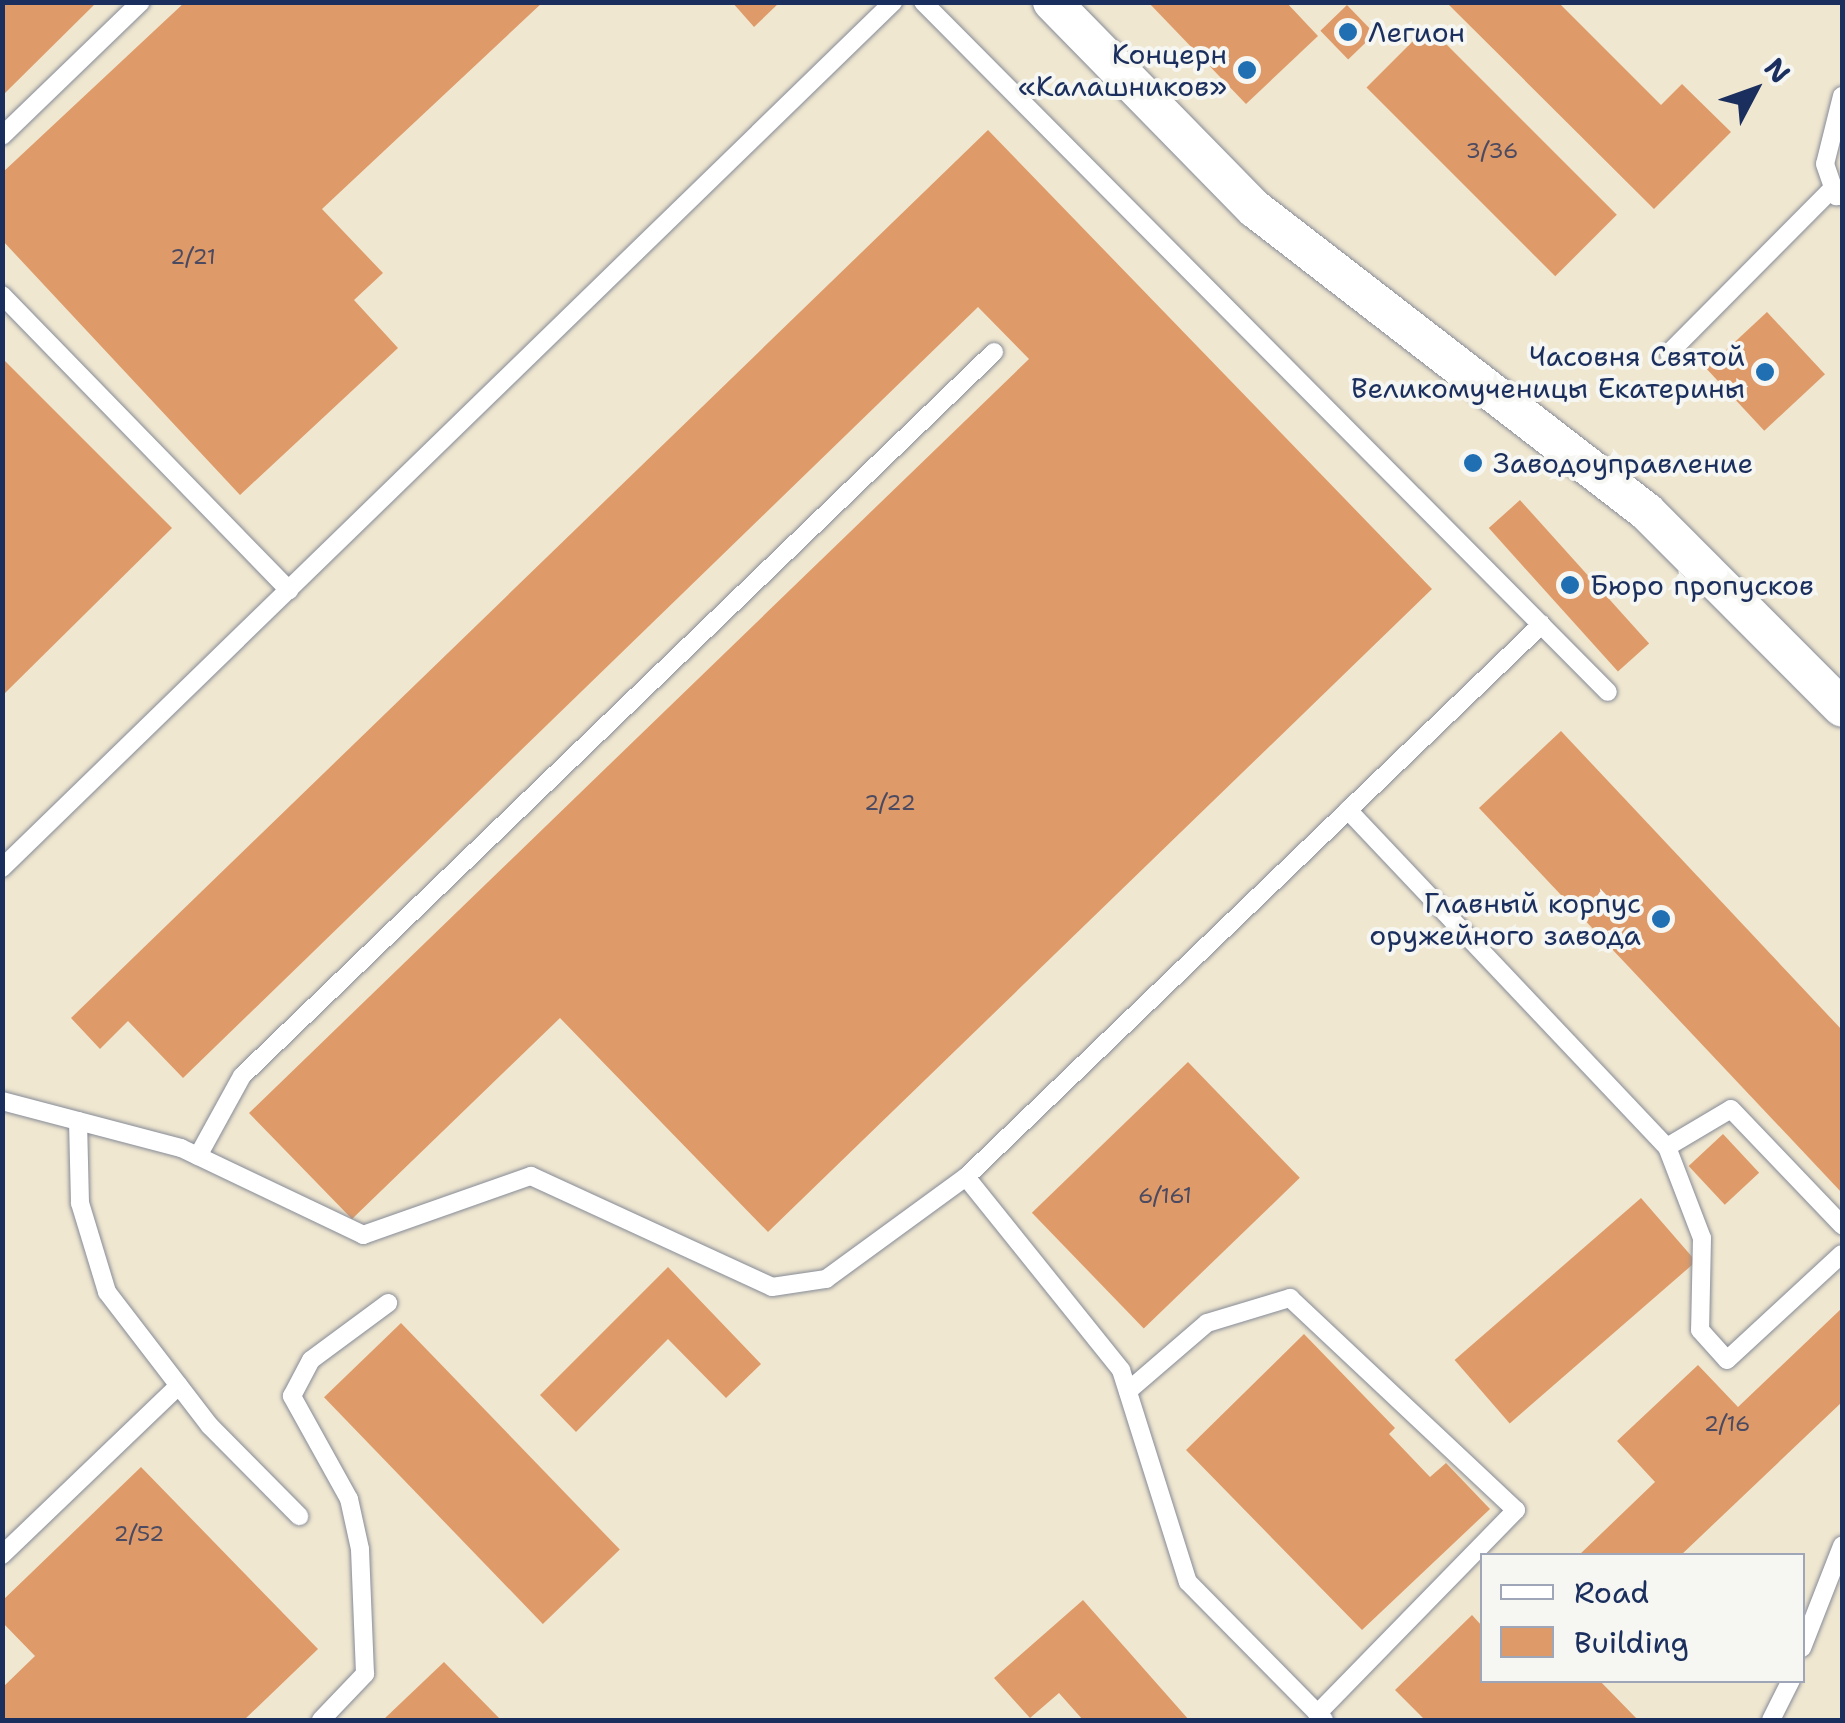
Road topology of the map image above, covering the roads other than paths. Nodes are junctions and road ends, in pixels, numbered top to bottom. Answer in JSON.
{"nodes":[{"id":1,"x":140,"y":2,"type":"edge"},
{"id":2,"x":894,"y":2,"type":"edge"},
{"id":3,"x":923,"y":2,"type":"edge"},
{"id":4,"x":1052,"y":2,"type":"edge"},
{"id":5,"x":1842,"y":96,"type":"edge"},
{"id":6,"x":2,"y":136,"type":"edge"},
{"id":7,"x":1838,"y":192,"type":"edge"},
{"id":8,"x":2,"y":295,"type":"edge"},
{"id":9,"x":994,"y":352,"type":"dead end"},
{"id":10,"x":1669,"y":353,"type":"dead end"},
{"id":11,"x":289,"y":590,"type":"junction"},
{"id":12,"x":1542,"y":624,"type":"junction"},
{"id":13,"x":1608,"y":692,"type":"dead end"},
{"id":14,"x":1842,"y":708,"type":"edge"},
{"id":15,"x":1348,"y":810,"type":"junction"},
{"id":16,"x":2,"y":868,"type":"edge"},
{"id":17,"x":2,"y":1101,"type":"edge"},
{"id":18,"x":78,"y":1121,"type":"junction"},
{"id":19,"x":1667,"y":1147,"type":"junction"},
{"id":20,"x":198,"y":1156,"type":"junction"},
{"id":21,"x":966,"y":1177,"type":"junction"},
{"id":22,"x":1842,"y":1225,"type":"edge"},
{"id":23,"x":1842,"y":1254,"type":"edge"},
{"id":24,"x":388,"y":1303,"type":"dead end"},
{"id":25,"x":179,"y":1386,"type":"junction"},
{"id":26,"x":1128,"y":1391,"type":"junction"},
{"id":27,"x":298,"y":1516,"type":"dead end"},
{"id":28,"x":1842,"y":1546,"type":"edge"},
{"id":29,"x":2,"y":1555,"type":"edge"},
{"id":30,"x":1805,"y":1640,"type":"edge"},
{"id":31,"x":1790,"y":1683,"type":"edge"},
{"id":32,"x":1320,"y":1717,"type":"edge"},
{"id":33,"x":321,"y":1720,"type":"edge"},
{"id":34,"x":1771,"y":1720,"type":"edge"}],
"edges":[{"from":1,"to":6,"type":"lane"},
{"from":2,"to":11,"type":"lane"},
{"from":3,"to":12,"type":"lane"},
{"from":4,"to":14,"type":"street"},
{"from":5,"to":7,"type":"lane"},
{"from":7,"to":10,"type":"lane"},
{"from":8,"to":11,"type":"lane"},
{"from":9,"to":20,"type":"lane"},
{"from":11,"to":16,"type":"lane"},
{"from":12,"to":13,"type":"lane"},
{"from":12,"to":15,"type":"lane"},
{"from":15,"to":19,"type":"lane"},
{"from":15,"to":21,"type":"lane"},
{"from":17,"to":18,"type":"lane"},
{"from":18,"to":20,"type":"lane"},
{"from":18,"to":25,"type":"lane"},
{"from":19,"to":22,"type":"lane"},
{"from":19,"to":23,"type":"lane"},
{"from":20,"to":21,"type":"lane"},
{"from":21,"to":26,"type":"lane"},
{"from":24,"to":33,"type":"lane"},
{"from":25,"to":27,"type":"lane"},
{"from":25,"to":29,"type":"lane"},
{"from":26,"to":32,"type":"lane"},
{"from":26,"to":32,"type":"lane"},
{"from":28,"to":30,"type":"lane"},
{"from":31,"to":34,"type":"lane"}]}
